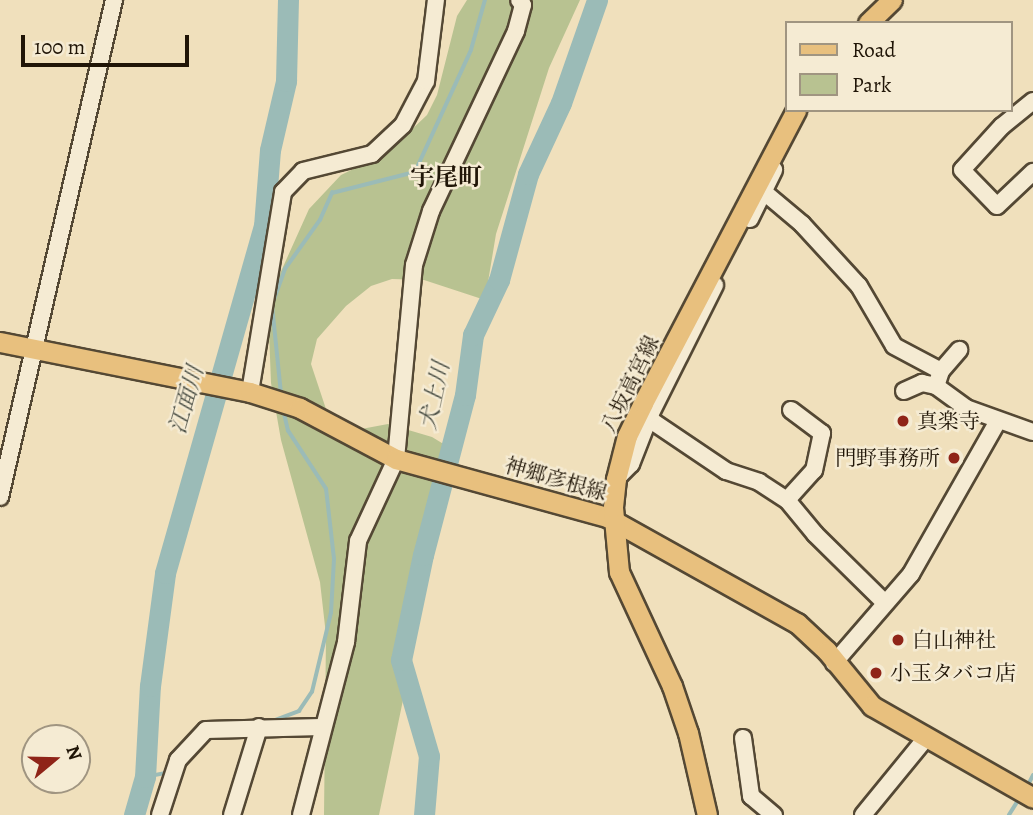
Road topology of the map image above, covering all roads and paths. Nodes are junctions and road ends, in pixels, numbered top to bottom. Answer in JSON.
{"nodes":[{"id":1,"x":436,"y":0,"type":"edge"},
{"id":2,"x":519,"y":0,"type":"edge"},
{"id":3,"x":892,"y":0,"type":"edge"},
{"id":4,"x":111,"y":1,"type":"edge"},
{"id":5,"x":870,"y":21,"type":"edge"},
{"id":6,"x":1033,"y":102,"type":"edge"},
{"id":7,"x":795,"y":112,"type":"edge"},
{"id":8,"x":780,"y":136,"type":"junction"},
{"id":9,"x":1033,"y":172,"type":"edge"},
{"id":10,"x":764,"y":192,"type":"junction"},
{"id":11,"x":0,"y":342,"type":"edge"},
{"id":12,"x":959,"y":350,"type":"dead end"},
{"id":13,"x":36,"y":351,"type":"junction"},
{"id":14,"x":939,"y":378,"type":"junction"},
{"id":15,"x":904,"y":391,"type":"dead end"},
{"id":16,"x":250,"y":392,"type":"junction"},
{"id":17,"x":791,"y":410,"type":"dead end"},
{"id":18,"x":649,"y":419,"type":"junction"},
{"id":19,"x":998,"y":421,"type":"junction"},
{"id":20,"x":1032,"y":431,"type":"edge"},
{"id":21,"x":401,"y":460,"type":"junction"},
{"id":22,"x":616,"y":479,"type":"junction"},
{"id":23,"x":0,"y":497,"type":"edge"},
{"id":24,"x":788,"y":500,"type":"junction"},
{"id":25,"x":606,"y":518,"type":"junction"},
{"id":26,"x":885,"y":603,"type":"junction"},
{"id":27,"x":834,"y":663,"type":"junction"},
{"id":28,"x":259,"y":727,"type":"junction"},
{"id":29,"x":321,"y":727,"type":"junction"},
{"id":30,"x":743,"y":738,"type":"dead end"},
{"id":31,"x":926,"y":738,"type":"junction"},
{"id":32,"x":1033,"y":799,"type":"edge"},
{"id":33,"x":160,"y":815,"type":"edge"},
{"id":34,"x":232,"y":815,"type":"edge"},
{"id":35,"x":301,"y":815,"type":"edge"},
{"id":36,"x":707,"y":815,"type":"edge"},
{"id":37,"x":774,"y":815,"type":"edge"},
{"id":38,"x":863,"y":815,"type":"edge"}],
"edges":[{"from":1,"to":16,"type":"street"},
{"from":2,"to":21,"type":"street"},
{"from":3,"to":5,"type":"main road"},
{"from":4,"to":13,"type":"street"},
{"from":6,"to":9,"type":"street"},
{"from":7,"to":8,"type":"main road","name":"八坂高宮線"},
{"from":8,"to":10,"type":"street"},
{"from":8,"to":22,"type":"main road","name":"八坂高宮線"},
{"from":10,"to":14,"type":"street"},
{"from":10,"to":18,"type":"street"},
{"from":11,"to":13,"type":"main road","name":"神郷彦根線"},
{"from":12,"to":14,"type":"street"},
{"from":13,"to":16,"type":"main road","name":"神郷彦根線"},
{"from":13,"to":23,"type":"street"},
{"from":14,"to":15,"type":"street"},
{"from":14,"to":19,"type":"street"},
{"from":16,"to":21,"type":"main road","name":"神郷彦根線"},
{"from":17,"to":24,"type":"street"},
{"from":18,"to":22,"type":"street"},
{"from":18,"to":24,"type":"street"},
{"from":19,"to":20,"type":"street"},
{"from":19,"to":26,"type":"street"},
{"from":21,"to":25,"type":"main road","name":"神郷彦根線"},
{"from":21,"to":29,"type":"street"},
{"from":22,"to":25,"type":"main road","name":"八坂高宮線"},
{"from":24,"to":26,"type":"street"},
{"from":25,"to":27,"type":"main road","name":"神郷彦根線"},
{"from":25,"to":36,"type":"main road","name":"八坂高宮線"},
{"from":26,"to":27,"type":"street"},
{"from":27,"to":31,"type":"main road","name":"神郷彦根線"},
{"from":28,"to":29,"type":"street"},
{"from":28,"to":33,"type":"street"},
{"from":28,"to":34,"type":"street"},
{"from":29,"to":35,"type":"street"},
{"from":30,"to":37,"type":"street"},
{"from":31,"to":32,"type":"main road","name":"神郷彦根線"},
{"from":31,"to":38,"type":"street"}]}
